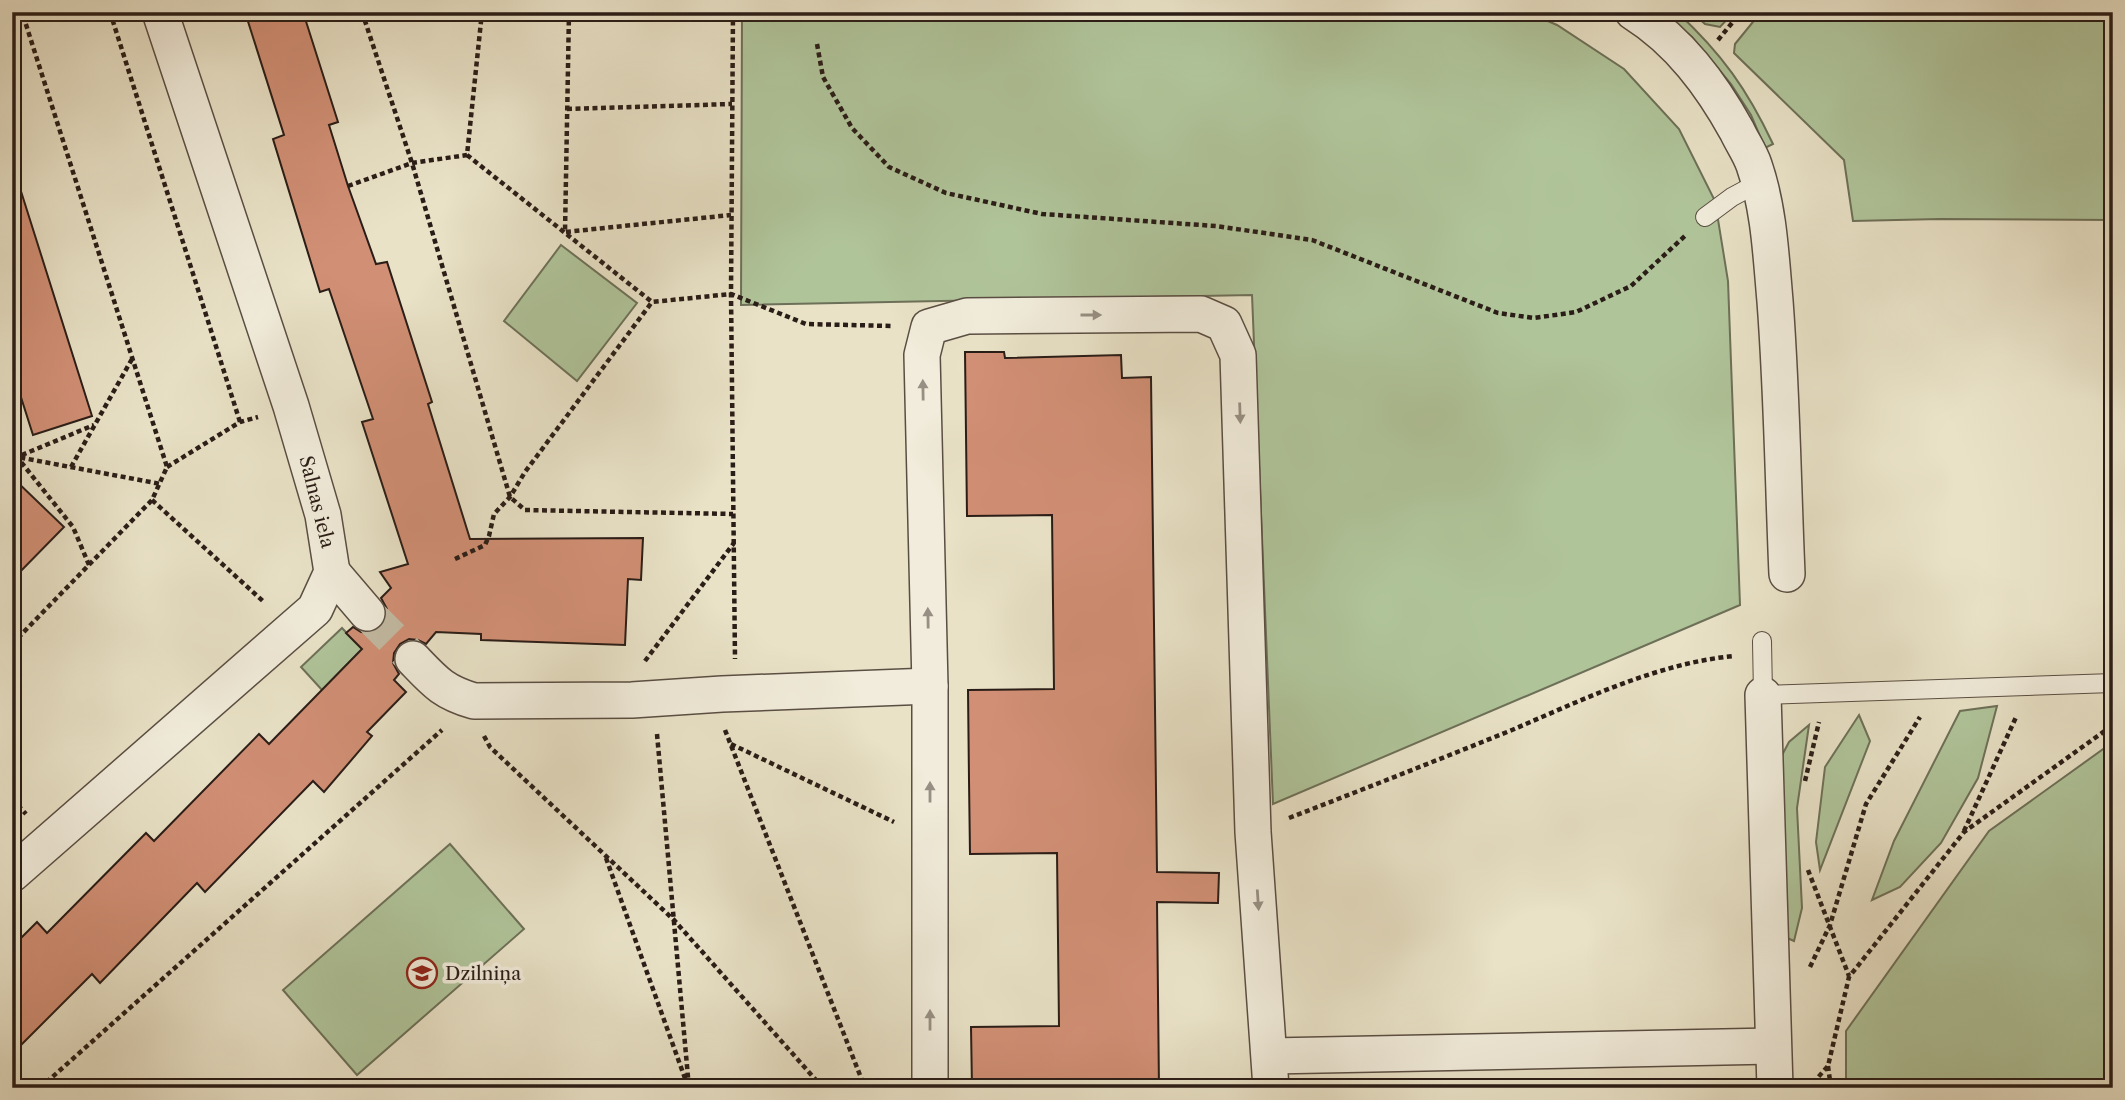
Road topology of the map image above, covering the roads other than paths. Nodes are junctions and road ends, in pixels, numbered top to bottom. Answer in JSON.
{"nodes":[{"id":1,"x":160,"y":12,"type":"edge"},
{"id":2,"x":1642,"y":15,"type":"edge"},
{"id":3,"x":1758,"y":183,"type":"junction"},
{"id":4,"x":1705,"y":217,"type":"road end"},
{"id":5,"x":332,"y":572,"type":"junction"},
{"id":6,"x":1787,"y":573,"type":"dead end"},
{"id":7,"x":367,"y":612,"type":"tunnel mouth"},
{"id":8,"x":1762,"y":649,"type":"road end"},
{"id":9,"x":413,"y":659,"type":"tunnel mouth"},
{"id":10,"x":2113,"y":684,"type":"edge"},
{"id":11,"x":930,"y":686,"type":"junction"},
{"id":12,"x":1763,"y":695,"type":"junction"},
{"id":13,"x":12,"y":874,"type":"edge"},
{"id":14,"x":1773,"y":1046,"type":"junction"},
{"id":15,"x":1270,"y":1072,"type":"edge"},
{"id":16,"x":930,"y":1088,"type":"edge"},
{"id":17,"x":1775,"y":1088,"type":"edge"}],
"edges":[{"from":1,"to":5,"type":"street","name":"Salnas iela"},
{"from":2,"to":3,"type":"street"},
{"from":3,"to":4,"type":"lane"},
{"from":3,"to":6,"type":"street"},
{"from":5,"to":7,"type":"street"},
{"from":5,"to":13,"type":"street","name":"Salnas iela"},
{"from":8,"to":12,"type":"lane"},
{"from":9,"to":11,"type":"street"},
{"from":10,"to":12,"type":"lane"},
{"from":11,"to":15,"type":"street","one_way":true},
{"from":16,"to":11,"type":"street","one_way":true},
{"from":12,"to":14,"type":"street"},
{"from":14,"to":15,"type":"street"},
{"from":14,"to":17,"type":"street"}]}
